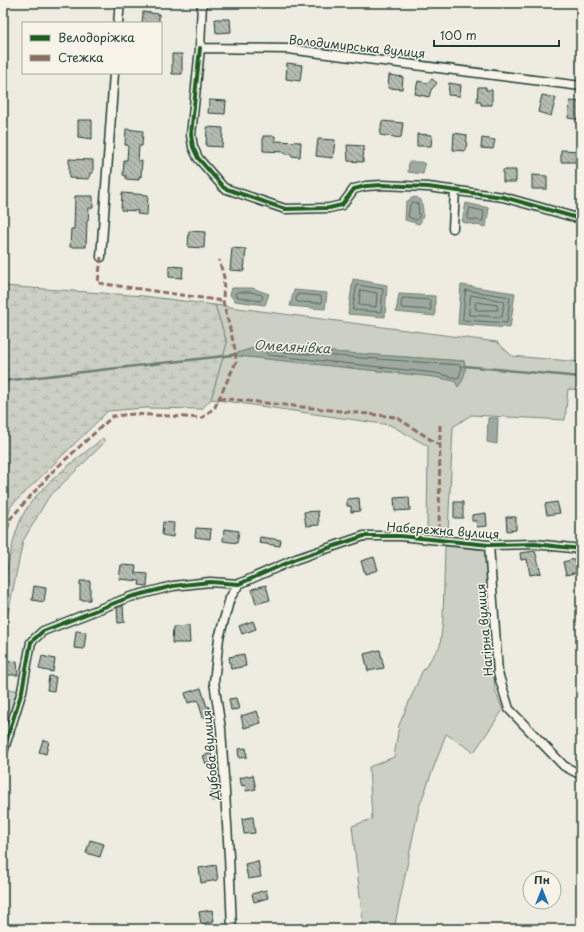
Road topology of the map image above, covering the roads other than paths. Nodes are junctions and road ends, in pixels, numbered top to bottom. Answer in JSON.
{"nodes":[{"id":1,"x":120,"y":3,"type":"edge"},
{"id":2,"x":202,"y":3,"type":"edge"},
{"id":3,"x":118,"y":22,"type":"edge"},
{"id":4,"x":200,"y":48,"type":"junction"},
{"id":5,"x":114,"y":74,"type":"edge"},
{"id":6,"x":581,"y":86,"type":"edge"},
{"id":7,"x":455,"y":190,"type":"junction"},
{"id":8,"x":581,"y":219,"type":"edge"},
{"id":9,"x":452,"y":228,"type":"dead end"},
{"id":10,"x":101,"y":257,"type":"dead end"},
{"id":11,"x":489,"y":545,"type":"junction"},
{"id":12,"x":581,"y":549,"type":"edge"},
{"id":13,"x":239,"y":584,"type":"junction"},
{"id":14,"x":3,"y":752,"type":"edge"},
{"id":15,"x":581,"y":775,"type":"edge"},
{"id":16,"x":232,"y":929,"type":"edge"}],
"edges":[{"from":1,"to":3,"type":"street"},
{"from":2,"to":4,"type":"street"},
{"from":4,"to":6,"type":"street","name":"Володимирська вулиця"},
{"from":4,"to":7,"type":"street"},
{"from":5,"to":10,"type":"street"},
{"from":7,"to":8,"type":"street"},
{"from":7,"to":9,"type":"street"},
{"from":11,"to":12,"type":"street","name":"Набережна вулиця"},
{"from":11,"to":13,"type":"street","name":"Набережна вулиця"},
{"from":11,"to":15,"type":"street","name":"Нагірна вулиця"},
{"from":13,"to":14,"type":"street","name":"Набережна вулиця"},
{"from":13,"to":16,"type":"street","name":"Дубова вулиця"}]}
